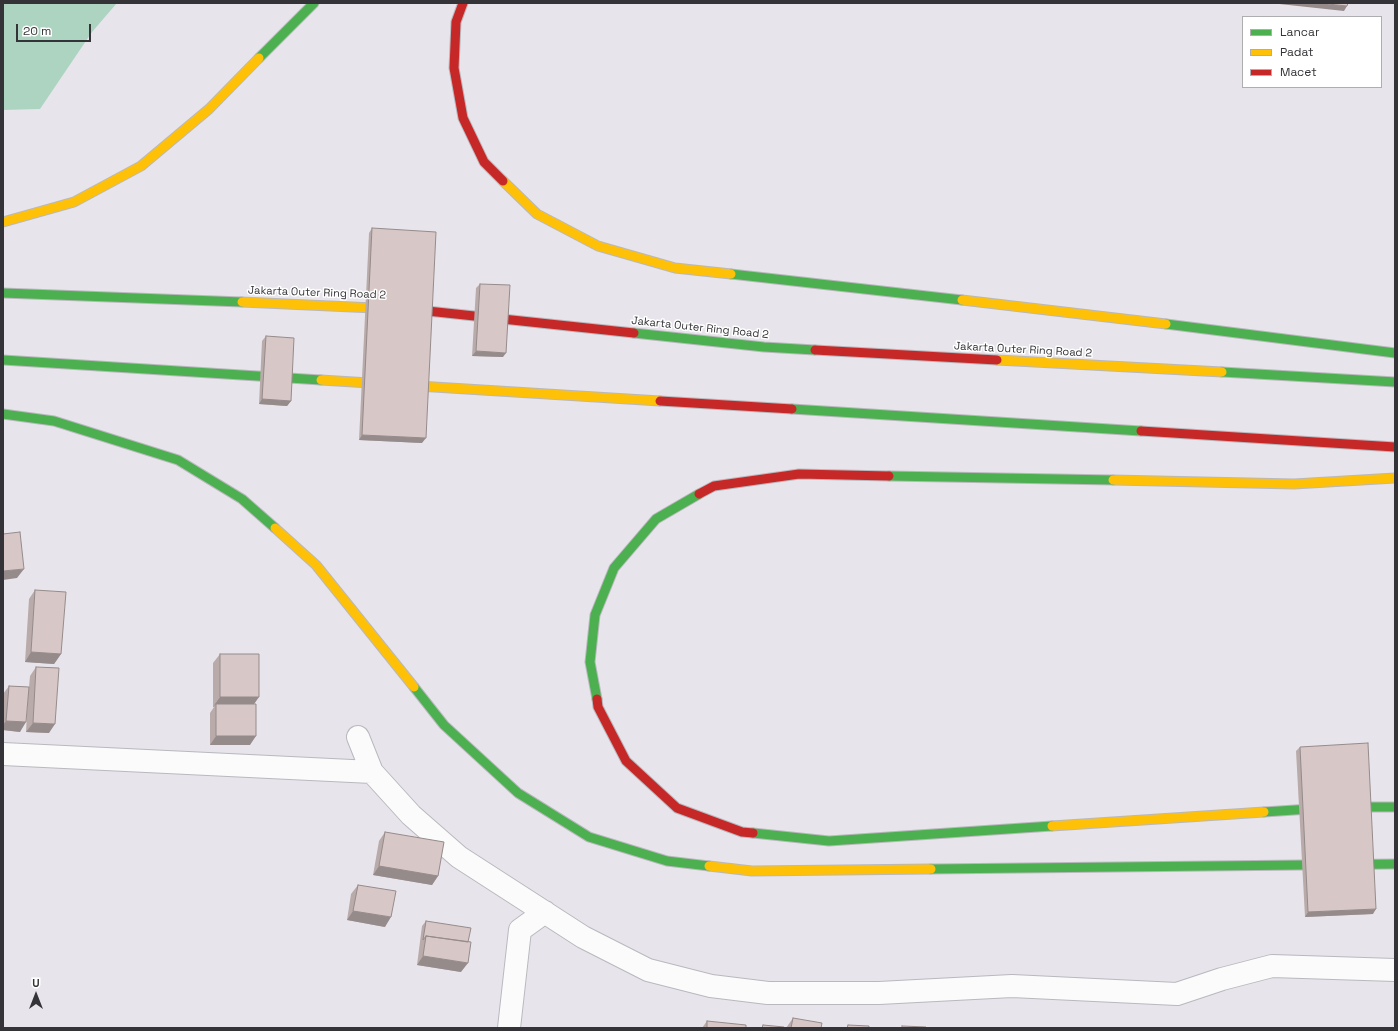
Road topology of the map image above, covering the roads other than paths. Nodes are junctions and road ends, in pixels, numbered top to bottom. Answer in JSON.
{"nodes":[{"id":1,"x":314,"y":3,"type":"edge"},
{"id":2,"x":463,"y":3,"type":"edge"},
{"id":3,"x":3,"y":222,"type":"edge"},
{"id":4,"x":3,"y":293,"type":"edge"},
{"id":5,"x":1395,"y":353,"type":"edge"},
{"id":6,"x":3,"y":360,"type":"edge"},
{"id":7,"x":1395,"y":382,"type":"edge"},
{"id":8,"x":3,"y":414,"type":"edge"},
{"id":9,"x":1395,"y":447,"type":"edge"},
{"id":10,"x":1395,"y":478,"type":"edge"},
{"id":11,"x":358,"y":737,"type":"dead end"},
{"id":12,"x":3,"y":754,"type":"edge"},
{"id":13,"x":372,"y":772,"type":"junction"},
{"id":14,"x":1395,"y":807,"type":"edge"},
{"id":15,"x":1395,"y":864,"type":"edge"},
{"id":16,"x":545,"y":912,"type":"junction"},
{"id":17,"x":1395,"y":970,"type":"edge"},
{"id":18,"x":509,"y":1028,"type":"edge"}],
"edges":[{"from":1,"to":3,"type":"highway"},
{"from":2,"to":5,"type":"highway"},
{"from":4,"to":7,"type":"highway","name":"Jakarta Outer Ring Road 2"},
{"from":6,"to":9,"type":"highway"},
{"from":8,"to":15,"type":"highway"},
{"from":10,"to":14,"type":"highway"},
{"from":11,"to":13,"type":"street"},
{"from":12,"to":13,"type":"street"},
{"from":13,"to":16,"type":"street"},
{"from":16,"to":17,"type":"street"},
{"from":16,"to":18,"type":"street"}]}
